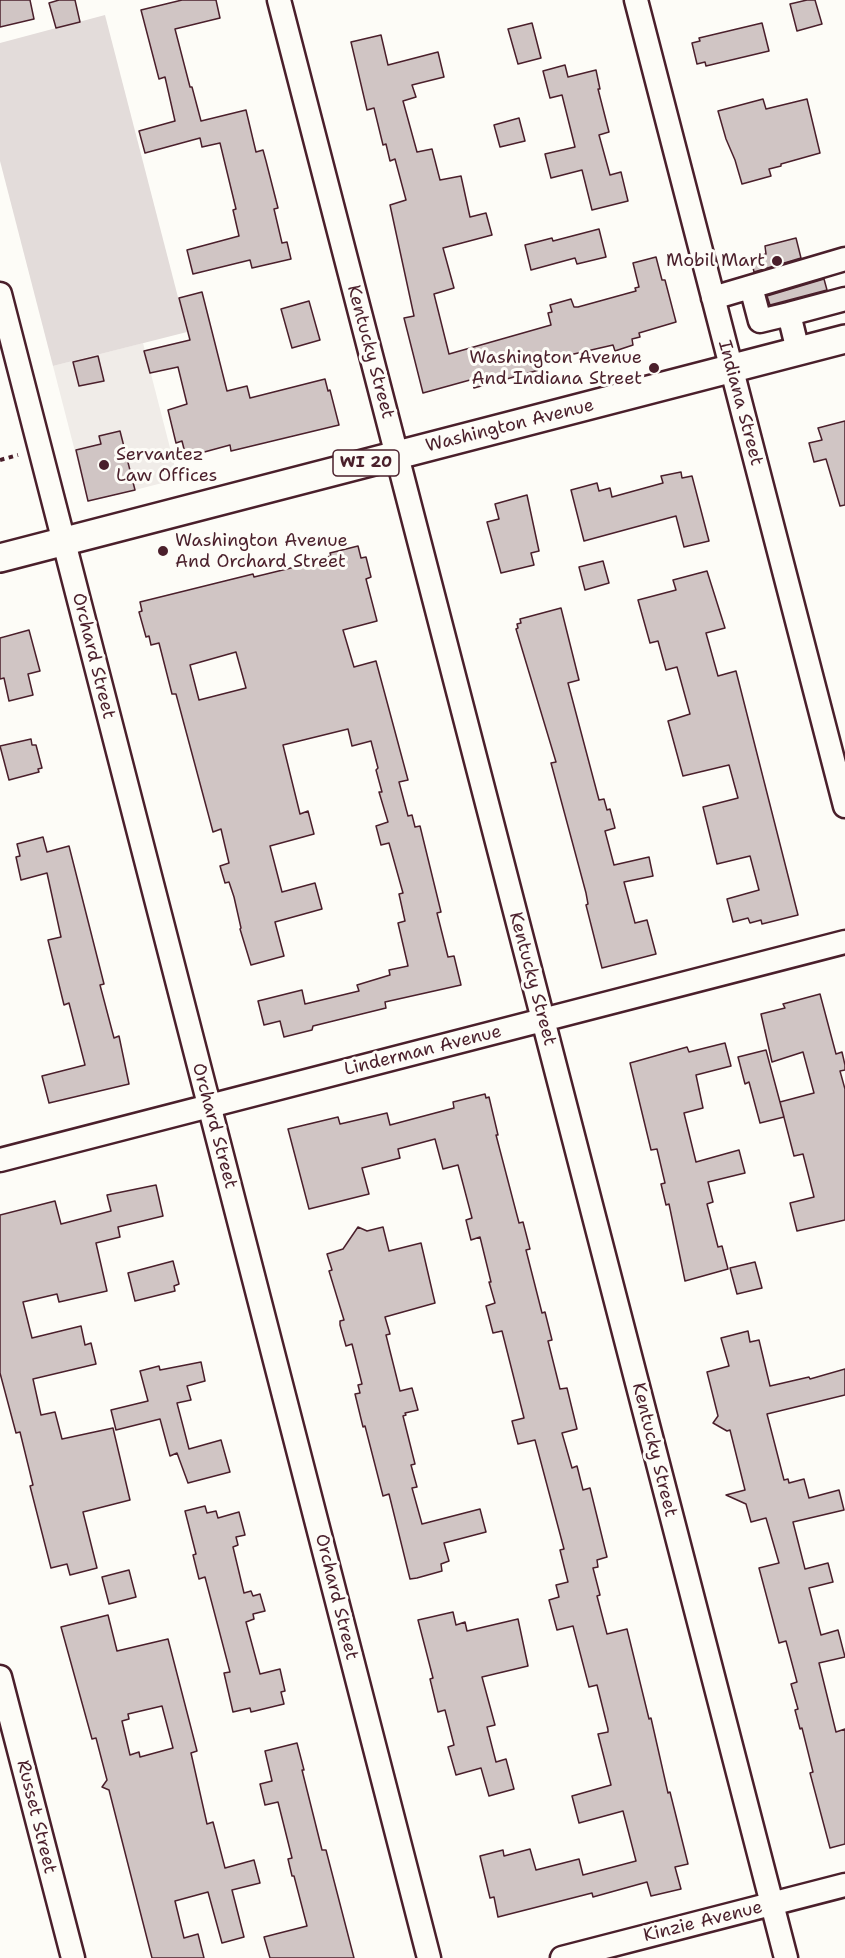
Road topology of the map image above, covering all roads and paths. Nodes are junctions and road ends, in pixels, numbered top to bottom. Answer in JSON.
{"nodes":[{"id":1,"x":279,"y":0,"type":"edge"},
{"id":2,"x":636,"y":0,"type":"edge"},
{"id":3,"x":845,"y":259,"type":"edge"},
{"id":4,"x":751,"y":287,"type":"junction"},
{"id":5,"x":0,"y":294,"type":"edge"},
{"id":6,"x":714,"y":298,"type":"junction"},
{"id":7,"x":845,"y":299,"type":"edge"},
{"id":8,"x":789,"y":314,"type":"junction"},
{"id":9,"x":5,"y":331,"type":"edge"},
{"id":10,"x":845,"y":339,"type":"edge"},
{"id":11,"x":798,"y":351,"type":"junction"},
{"id":12,"x":731,"y":369,"type":"junction"},
{"id":13,"x":397,"y":455,"type":"junction"},
{"id":14,"x":63,"y":541,"type":"junction"},
{"id":15,"x":0,"y":558,"type":"edge"},
{"id":16,"x":845,"y":806,"type":"edge"},
{"id":17,"x":845,"y":942,"type":"edge"},
{"id":18,"x":543,"y":1020,"type":"junction"},
{"id":19,"x":209,"y":1106,"type":"junction"},
{"id":20,"x":0,"y":1160,"type":"edge"},
{"id":21,"x":0,"y":1677,"type":"edge"},
{"id":22,"x":845,"y":1885,"type":"edge"},
{"id":23,"x":772,"y":1904,"type":"junction"},
{"id":24,"x":73,"y":1958,"type":"edge"},
{"id":25,"x":429,"y":1958,"type":"edge"},
{"id":26,"x":562,"y":1958,"type":"edge"},
{"id":27,"x":786,"y":1958,"type":"edge"}],
"edges":[{"from":1,"to":13,"type":"street","name":"Kentucky Street"},
{"from":2,"to":6,"type":"street","name":"Indiana Street"},
{"from":3,"to":4,"type":"street"},
{"from":4,"to":6,"type":"street"},
{"from":4,"to":8,"type":"street"},
{"from":5,"to":9,"type":"street","name":"Orchard Street"},
{"from":6,"to":12,"type":"street","name":"Indiana Street"},
{"from":7,"to":8,"type":"street"},
{"from":8,"to":11,"type":"street"},
{"from":9,"to":14,"type":"street","name":"Orchard Street"},
{"from":10,"to":11,"type":"main road","name":"Washington Avenue","number":"WI 20"},
{"from":11,"to":12,"type":"main road","name":"Washington Avenue","number":"WI 20"},
{"from":12,"to":13,"type":"main road","name":"Washington Avenue","number":"WI 20"},
{"from":12,"to":16,"type":"street","name":"Indiana Street"},
{"from":13,"to":14,"type":"main road","name":"Washington Avenue","number":"WI 20"},
{"from":13,"to":18,"type":"street","name":"Kentucky Street"},
{"from":14,"to":15,"type":"main road","name":"Washington Avenue","number":"WI 20"},
{"from":14,"to":19,"type":"street","name":"Orchard Street"},
{"from":17,"to":18,"type":"street","name":"Linderman Avenue"},
{"from":18,"to":19,"type":"street","name":"Linderman Avenue"},
{"from":18,"to":23,"type":"street","name":"Kentucky Street"},
{"from":19,"to":20,"type":"street","name":"Linderman Avenue"},
{"from":19,"to":25,"type":"street","name":"Orchard Street"},
{"from":21,"to":24,"type":"street","name":"Russet Street"},
{"from":22,"to":23,"type":"street","name":"Kinzie Avenue"},
{"from":23,"to":26,"type":"street","name":"Kinzie Avenue"},
{"from":23,"to":27,"type":"street","name":"Kentucky Street"}]}
